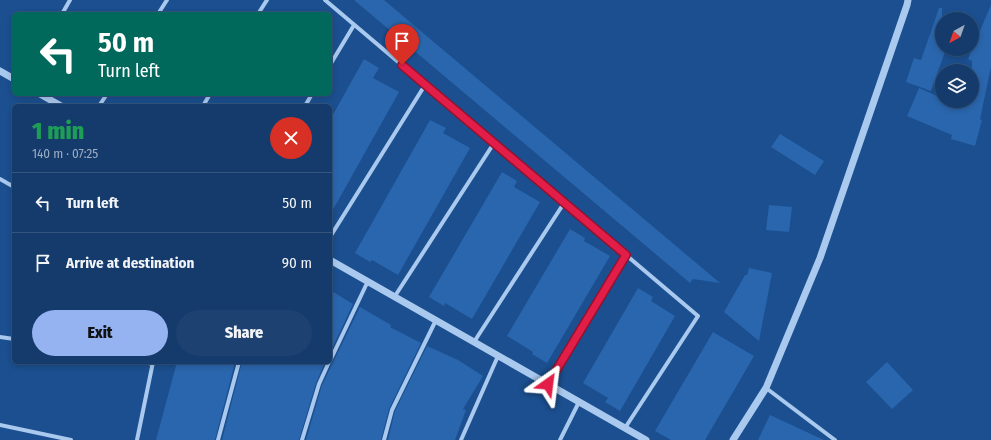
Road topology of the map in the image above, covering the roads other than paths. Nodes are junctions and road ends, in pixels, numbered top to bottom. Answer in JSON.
{"nodes":[{"id":1,"x":70,"y":0,"type":"edge"},
{"id":2,"x":167,"y":0,"type":"edge"},
{"id":3,"x":267,"y":0,"type":"edge"},
{"id":4,"x":325,"y":0,"type":"edge"},
{"id":5,"x":908,"y":0,"type":"edge"},
{"id":6,"x":63,"y":12,"type":"edge"},
{"id":7,"x":159,"y":12,"type":"edge"},
{"id":8,"x":259,"y":12,"type":"edge"},
{"id":9,"x":354,"y":25,"type":"junction"},
{"id":10,"x":332,"y":62,"type":"edge"},
{"id":11,"x":0,"y":71,"type":"edge"},
{"id":12,"x":12,"y":78,"type":"edge"},
{"id":13,"x":425,"y":85,"type":"junction"},
{"id":14,"x":44,"y":96,"type":"edge"},
{"id":15,"x":58,"y":104,"type":"edge"},
{"id":16,"x":494,"y":143,"type":"junction"},
{"id":17,"x":0,"y":179,"type":"edge"},
{"id":18,"x":12,"y":187,"type":"edge"},
{"id":19,"x":564,"y":203,"type":"junction"},
{"id":20,"x":332,"y":234,"type":"edge"},
{"id":21,"x":626,"y":255,"type":"junction"},
{"id":22,"x":332,"y":261,"type":"edge"},
{"id":23,"x":368,"y":281,"type":"junction"},
{"id":24,"x":395,"y":296,"type":"junction"},
{"id":25,"x":436,"y":320,"type":"junction"},
{"id":26,"x":0,"y":337,"type":"edge"},
{"id":27,"x":12,"y":339,"type":"edge"},
{"id":28,"x":474,"y":342,"type":"junction"},
{"id":29,"x":498,"y":356,"type":"junction"},
{"id":30,"x":332,"y":357,"type":"edge"},
{"id":31,"x":153,"y":364,"type":"edge"},
{"id":32,"x":238,"y":364,"type":"edge"},
{"id":33,"x":329,"y":364,"type":"edge"},
{"id":34,"x":548,"y":384,"type":"junction"},
{"id":35,"x":766,"y":388,"type":"junction"},
{"id":36,"x":579,"y":402,"type":"junction"},
{"id":37,"x":0,"y":425,"type":"edge"},
{"id":38,"x":624,"y":428,"type":"junction"},
{"id":39,"x":71,"y":440,"type":"edge"},
{"id":40,"x":137,"y":440,"type":"edge"},
{"id":41,"x":218,"y":440,"type":"edge"},
{"id":42,"x":302,"y":440,"type":"edge"},
{"id":43,"x":384,"y":440,"type":"edge"},
{"id":44,"x":461,"y":440,"type":"edge"},
{"id":45,"x":560,"y":440,"type":"edge"},
{"id":46,"x":646,"y":440,"type":"edge"},
{"id":47,"x":733,"y":440,"type":"edge"},
{"id":48,"x":835,"y":440,"type":"edge"}],
"edges":[{"from":1,"to":6,"type":"street"},
{"from":2,"to":7,"type":"street"},
{"from":3,"to":8,"type":"street"},
{"from":4,"to":9,"type":"street"},
{"from":5,"to":35,"type":"street"},
{"from":9,"to":10,"type":"street"},
{"from":9,"to":13,"type":"street"},
{"from":11,"to":12,"type":"street"},
{"from":13,"to":16,"type":"street"},
{"from":13,"to":20,"type":"street"},
{"from":14,"to":15,"type":"street"},
{"from":16,"to":19,"type":"street"},
{"from":16,"to":24,"type":"street"},
{"from":17,"to":18,"type":"street"},
{"from":19,"to":21,"type":"street"},
{"from":19,"to":28,"type":"street"},
{"from":21,"to":34,"type":"street"},
{"from":21,"to":38,"type":"street"},
{"from":22,"to":23,"type":"street"},
{"from":23,"to":24,"type":"street"},
{"from":23,"to":30,"type":"street"},
{"from":24,"to":25,"type":"street"},
{"from":25,"to":28,"type":"street"},
{"from":25,"to":43,"type":"street"},
{"from":26,"to":27,"type":"street"},
{"from":28,"to":29,"type":"street"},
{"from":29,"to":34,"type":"street"},
{"from":29,"to":44,"type":"street"},
{"from":31,"to":40,"type":"street"},
{"from":32,"to":41,"type":"street"},
{"from":33,"to":42,"type":"street"},
{"from":34,"to":36,"type":"street"},
{"from":35,"to":47,"type":"street"},
{"from":35,"to":48,"type":"street"},
{"from":36,"to":38,"type":"street"},
{"from":36,"to":45,"type":"street"},
{"from":37,"to":39,"type":"street"},
{"from":38,"to":46,"type":"street"}]}
